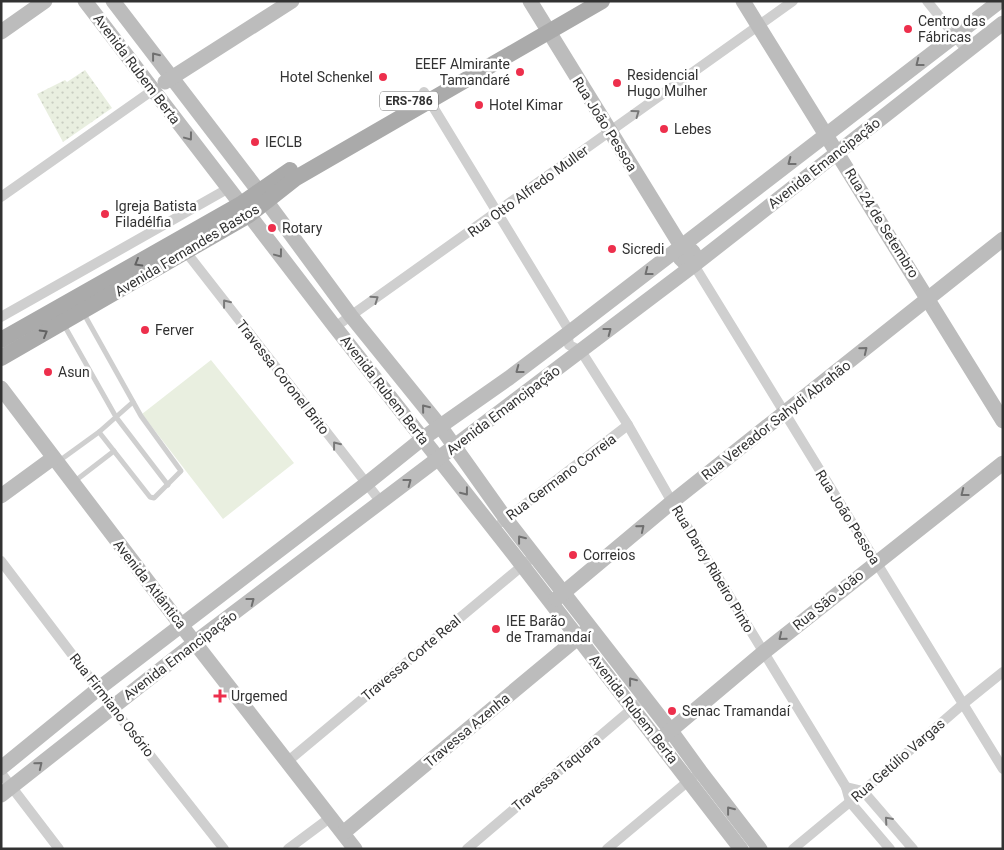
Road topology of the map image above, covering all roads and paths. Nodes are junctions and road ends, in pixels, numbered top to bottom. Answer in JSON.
{"nodes":[{"id":1,"x":45,"y":1,"type":"edge"},
{"id":2,"x":85,"y":1,"type":"edge"},
{"id":3,"x":113,"y":1,"type":"edge"},
{"id":4,"x":292,"y":1,"type":"edge"},
{"id":5,"x":530,"y":1,"type":"edge"},
{"id":6,"x":579,"y":1,"type":"edge"},
{"id":7,"x":602,"y":1,"type":"edge"},
{"id":8,"x":744,"y":1,"type":"edge"},
{"id":9,"x":793,"y":1,"type":"edge"},
{"id":10,"x":927,"y":1,"type":"edge"},
{"id":11,"x":1000,"y":1,"type":"edge"},
{"id":12,"x":1003,"y":23,"type":"edge"},
{"id":13,"x":758,"y":26,"type":"junction"},
{"id":14,"x":546,"y":27,"type":"junction"},
{"id":15,"x":1,"y":32,"type":"edge"},
{"id":16,"x":954,"y":36,"type":"junction"},
{"id":17,"x":967,"y":51,"type":"junction"},
{"id":18,"x":172,"y":77,"type":"junction"},
{"id":19,"x":153,"y":90,"type":"junction"},
{"id":20,"x":427,"y":96,"type":"junction"},
{"id":21,"x":610,"y":132,"type":"junction"},
{"id":22,"x":827,"y":134,"type":"junction"},
{"id":23,"x":838,"y":152,"type":"junction"},
{"id":24,"x":229,"y":188,"type":"junction"},
{"id":25,"x":1,"y":197,"type":"edge"},
{"id":26,"x":264,"y":197,"type":"junction"},
{"id":27,"x":245,"y":210,"type":"junction"},
{"id":28,"x":498,"y":213,"type":"junction"},
{"id":29,"x":1003,"y":239,"type":"edge"},
{"id":30,"x":681,"y":246,"type":"junction"},
{"id":31,"x":186,"y":252,"type":"junction"},
{"id":32,"x":694,"y":265,"type":"junction"},
{"id":33,"x":44,"y":293,"type":"junction"},
{"id":34,"x":928,"y":299,"type":"junction"},
{"id":35,"x":83,"y":311,"type":"junction"},
{"id":36,"x":59,"y":316,"type":"junction"},
{"id":37,"x":352,"y":316,"type":"junction"},
{"id":38,"x":1,"y":317,"type":"edge"},
{"id":39,"x":336,"y":328,"type":"junction"},
{"id":40,"x":570,"y":332,"type":"junction"},
{"id":41,"x":1,"y":340,"type":"edge"},
{"id":42,"x":581,"y":351,"type":"junction"},
{"id":43,"x":1,"y":358,"type":"edge"},
{"id":44,"x":1,"y":388,"type":"edge"},
{"id":45,"x":133,"y":402,"type":"junction"},
{"id":46,"x":784,"y":414,"type":"junction"},
{"id":47,"x":116,"y":417,"type":"junction"},
{"id":48,"x":1003,"y":421,"type":"edge"},
{"id":49,"x":628,"y":425,"type":"junction"},
{"id":50,"x":440,"y":426,"type":"junction"},
{"id":51,"x":99,"y":432,"type":"junction"},
{"id":52,"x":422,"y":439,"type":"junction"},
{"id":53,"x":455,"y":447,"type":"junction"},
{"id":54,"x":114,"y":451,"type":"junction"},
{"id":55,"x":439,"y":459,"type":"junction"},
{"id":56,"x":55,"y":460,"type":"junction"},
{"id":57,"x":1003,"y":463,"type":"edge"},
{"id":58,"x":73,"y":483,"type":"junction"},
{"id":59,"x":366,"y":484,"type":"junction"},
{"id":60,"x":168,"y":485,"type":"junction"},
{"id":61,"x":1,"y":496,"type":"edge"},
{"id":62,"x":381,"y":502,"type":"junction"},
{"id":63,"x":672,"y":502,"type":"junction"},
{"id":64,"x":506,"y":519,"type":"junction"},
{"id":65,"x":493,"y":529,"type":"junction"},
{"id":66,"x":528,"y":560,"type":"junction"},
{"id":67,"x":1,"y":561,"type":"edge"},
{"id":68,"x":876,"y":562,"type":"junction"},
{"id":69,"x":564,"y":592,"type":"junction"},
{"id":70,"x":551,"y":602,"type":"junction"},
{"id":71,"x":181,"y":625,"type":"junction"},
{"id":72,"x":591,"y":627,"type":"junction"},
{"id":73,"x":578,"y":637,"type":"junction"},
{"id":74,"x":196,"y":642,"type":"junction"},
{"id":75,"x":764,"y":652,"type":"junction"},
{"id":76,"x":1003,"y":672,"type":"edge"},
{"id":77,"x":98,"y":689,"type":"junction"},
{"id":78,"x":646,"y":699,"type":"junction"},
{"id":79,"x":963,"y":704,"type":"junction"},
{"id":80,"x":112,"y":707,"type":"junction"},
{"id":81,"x":633,"y":708,"type":"junction"},
{"id":82,"x":671,"y":731,"type":"junction"},
{"id":83,"x":658,"y":741,"type":"junction"},
{"id":84,"x":288,"y":762,"type":"junction"},
{"id":85,"x":1,"y":768,"type":"edge"},
{"id":86,"x":1003,"y":768,"type":"edge"},
{"id":87,"x":1,"y":774,"type":"edge"},
{"id":88,"x":694,"y":776,"type":"junction"},
{"id":89,"x":846,"y":787,"type":"junction"},
{"id":90,"x":6,"y":791,"type":"edge"},
{"id":91,"x":863,"y":791,"type":"junction"},
{"id":92,"x":850,"y":802,"type":"junction"},
{"id":93,"x":330,"y":817,"type":"junction"},
{"id":94,"x":343,"y":833,"type":"junction"},
{"id":95,"x":750,"y":847,"type":"edge"},
{"id":96,"x":59,"y":849,"type":"edge"},
{"id":97,"x":224,"y":849,"type":"edge"},
{"id":98,"x":288,"y":849,"type":"edge"},
{"id":99,"x":355,"y":849,"type":"edge"},
{"id":100,"x":467,"y":849,"type":"edge"},
{"id":101,"x":606,"y":849,"type":"edge"},
{"id":102,"x":793,"y":849,"type":"edge"},
{"id":103,"x":890,"y":849,"type":"edge"},
{"id":104,"x":913,"y":849,"type":"edge"}],
"edges":[{"from":1,"to":15,"type":"main road"},
{"from":2,"to":19,"type":"main road","name":"Avenida Rubem Berta"},
{"from":18,"to":3,"type":"main road","name":"Avenida Rubem Berta","one_way":true},
{"from":4,"to":18,"type":"main road"},
{"from":5,"to":14,"type":"main road","name":"Rua João Pessoa"},
{"from":6,"to":14,"type":"main road","name":"Avenida Fernandes Bastos","number":"ERS-786"},
{"from":7,"to":14,"type":"main road","name":"Avenida Fernandes Bastos","number":"ERS-786"},
{"from":8,"to":13,"type":"main road","name":"Rua 24 de Setembro"},
{"from":9,"to":13,"type":"street","name":"Rua Otto Alfredo Muller"},
{"from":10,"to":16,"type":"street"},
{"from":11,"to":16,"type":"main road","name":"Avenida Emancipação"},
{"from":12,"to":17,"type":"main road","name":"Avenida Emancipação"},
{"from":21,"to":13,"type":"street","name":"Rua Otto Alfredo Muller","one_way":true},
{"from":13,"to":22,"type":"main road","name":"Rua 24 de Setembro"},
{"from":14,"to":20,"type":"main road","name":"Avenida Fernandes Bastos","number":"ERS-786"},
{"from":14,"to":21,"type":"main road","name":"Rua João Pessoa"},
{"from":16,"to":17,"type":"street"},
{"from":16,"to":22,"type":"main road","name":"Avenida Emancipação","one_way":true},
{"from":17,"to":23,"type":"main road","name":"Avenida Emancipação"},
{"from":18,"to":19,"type":"main road"},
{"from":18,"to":26,"type":"main road","name":"Avenida Rubem Berta"},
{"from":19,"to":24,"type":"main road","name":"Avenida Rubem Berta","one_way":true},
{"from":19,"to":25,"type":"street"},
{"from":20,"to":26,"type":"main road","name":"Avenida Fernandes Bastos","number":"ERS-786"},
{"from":20,"to":28,"type":"street","name":"Rua Darcy Ribeiro Pinto"},
{"from":21,"to":28,"type":"street","name":"Rua Otto Alfredo Muller"},
{"from":21,"to":30,"type":"main road","name":"Rua João Pessoa"},
{"from":22,"to":23,"type":"main road","name":"Rua 24 de Setembro"},
{"from":22,"to":30,"type":"main road","name":"Avenida Emancipação","one_way":true},
{"from":23,"to":32,"type":"main road","name":"Avenida Emancipação"},
{"from":23,"to":34,"type":"main road","name":"Rua 24 de Setembro"},
{"from":24,"to":27,"type":"main road","name":"Avenida Rubem Berta"},
{"from":24,"to":33,"type":"street"},
{"from":26,"to":27,"type":"main road","name":"Avenida Fernandes Bastos","number":"ERS-786"},
{"from":26,"to":37,"type":"main road","name":"Avenida Rubem Berta"},
{"from":27,"to":31,"type":"main road","name":"Avenida Fernandes Bastos","number":"ERS-786"},
{"from":27,"to":36,"type":"main road","name":"Avenida Fernandes Bastos","number":"ERS-786","one_way":true},
{"from":27,"to":39,"type":"main road","name":"Avenida Rubem Berta","one_way":true},
{"from":37,"to":28,"type":"street","name":"Rua Otto Alfredo Muller","one_way":true},
{"from":28,"to":40,"type":"street","name":"Rua Darcy Ribeiro Pinto"},
{"from":29,"to":34,"type":"main road","name":"Rua Vereador Sahydi Abrahão"},
{"from":30,"to":32,"type":"main road","name":"Rua João Pessoa"},
{"from":30,"to":40,"type":"main road","name":"Avenida Emancipação","one_way":true},
{"from":31,"to":35,"type":"main road","name":"Avenida Fernandes Bastos","number":"ERS-786"},
{"from":59,"to":31,"type":"street","name":"Travessa Coronel Brito","one_way":true},
{"from":42,"to":32,"type":"main road","name":"Avenida Emancipação","one_way":true},
{"from":32,"to":46,"type":"street","name":"Rua João Pessoa"},
{"from":33,"to":36,"type":"street"},
{"from":33,"to":38,"type":"street"},
{"from":46,"to":34,"type":"main road","name":"Rua Vereador Sahydi Abrahão","one_way":true},
{"from":34,"to":48,"type":"main road","name":"Rua 24 de Setembro"},
{"from":35,"to":36,"type":"main road","name":"Avenida Fernandes Bastos","number":"ERS-786"},
{"from":35,"to":45,"type":"lane"},
{"from":36,"to":41,"type":"main road","name":"Avenida Fernandes Bastos","number":"ERS-786"},
{"from":43,"to":36,"type":"main road","name":"Avenida Fernandes Bastos","number":"ERS-786","one_way":true},
{"from":36,"to":47,"type":"lane"},
{"from":37,"to":39,"type":"street","name":"Rua Otto Alfredo Muller"},
{"from":50,"to":37,"type":"main road","name":"Avenida Rubem Berta","one_way":true},
{"from":39,"to":52,"type":"main road","name":"Avenida Rubem Berta"},
{"from":40,"to":42,"type":"street","name":"Rua Darcy Ribeiro Pinto"},
{"from":40,"to":50,"type":"main road","name":"Avenida Emancipação","one_way":true},
{"from":42,"to":49,"type":"street","name":"Rua Darcy Ribeiro Pinto"},
{"from":42,"to":53,"type":"main road","name":"Avenida Emancipação"},
{"from":44,"to":56,"type":"main road","name":"Avenida Atlântica"},
{"from":45,"to":47,"type":"lane"},
{"from":45,"to":60,"type":"lane"},
{"from":46,"to":63,"type":"main road","name":"Rua Vereador Sahydi Abrahão"},
{"from":46,"to":68,"type":"street","name":"Rua João Pessoa"},
{"from":47,"to":51,"type":"lane"},
{"from":47,"to":60,"type":"lane"},
{"from":49,"to":63,"type":"street","name":"Rua Darcy Ribeiro Pinto"},
{"from":49,"to":64,"type":"street","name":"Rua Germano Correia"},
{"from":50,"to":52,"type":"main road","name":"Avenida Emancipação"},
{"from":50,"to":53,"type":"main road","name":"Avenida Rubem Berta"},
{"from":51,"to":54,"type":"lane"},
{"from":51,"to":56,"type":"lane"},
{"from":52,"to":55,"type":"main road","name":"Avenida Rubem Berta"},
{"from":52,"to":59,"type":"main road","name":"Avenida Emancipação"},
{"from":53,"to":55,"type":"main road","name":"Avenida Emancipação"},
{"from":53,"to":64,"type":"main road","name":"Avenida Rubem Berta"},
{"from":54,"to":58,"type":"lane"},
{"from":54,"to":60,"type":"lane"},
{"from":62,"to":55,"type":"main road","name":"Avenida Emancipação","one_way":true},
{"from":55,"to":65,"type":"main road","name":"Avenida Rubem Berta","one_way":true},
{"from":56,"to":58,"type":"main road","name":"Avenida Atlântica"},
{"from":56,"to":61,"type":"main road"},
{"from":57,"to":68,"type":"main road","name":"Rua São João","one_way":true},
{"from":58,"to":71,"type":"main road","name":"Avenida Atlântica"},
{"from":59,"to":62,"type":"street","name":"Travessa Coronel Brito"},
{"from":59,"to":71,"type":"main road","name":"Avenida Emancipação"},
{"from":74,"to":62,"type":"main road","name":"Avenida Emancipação","one_way":true},
{"from":69,"to":63,"type":"main road","name":"Rua Vereador Sahydi Abrahão","one_way":true},
{"from":63,"to":75,"type":"street","name":"Rua Darcy Ribeiro Pinto"},
{"from":64,"to":65,"type":"street","name":"Rua Germano Correia"},
{"from":66,"to":64,"type":"main road","name":"Avenida Rubem Berta","one_way":true},
{"from":65,"to":66,"type":"main road","name":"Avenida Rubem Berta"},
{"from":66,"to":69,"type":"main road","name":"Avenida Rubem Berta"},
{"from":66,"to":70,"type":"main road","name":"Avenida Rubem Berta"},
{"from":66,"to":84,"type":"street","name":"Travessa Corte Real"},
{"from":67,"to":77,"type":"street","name":"Rua Firmiano Osório"},
{"from":68,"to":75,"type":"main road","name":"Rua São João","one_way":true},
{"from":68,"to":79,"type":"street","name":"Rua João Pessoa"},
{"from":69,"to":70,"type":"main road","name":"Rua Vereador Sahydi Abrahão"},
{"from":69,"to":72,"type":"main road","name":"Avenida Rubem Berta"},
{"from":70,"to":73,"type":"main road","name":"Avenida Rubem Berta"},
{"from":71,"to":74,"type":"main road","name":"Avenida Atlântica"},
{"from":71,"to":77,"type":"main road","name":"Avenida Emancipação"},
{"from":72,"to":73,"type":"main road","name":"Travessa Azenha"},
{"from":78,"to":72,"type":"main road","name":"Avenida Rubem Berta","one_way":true},
{"from":73,"to":81,"type":"main road","name":"Avenida Rubem Berta"},
{"from":73,"to":94,"type":"main road","name":"Travessa Azenha"},
{"from":74,"to":80,"type":"main road","name":"Avenida Emancipação"},
{"from":74,"to":84,"type":"main road","name":"Avenida Atlântica"},
{"from":75,"to":82,"type":"main road","name":"Rua São João"},
{"from":75,"to":89,"type":"street","name":"Rua Darcy Ribeiro Pinto"},
{"from":76,"to":79,"type":"street","name":"Rua Getúlio Vargas"},
{"from":77,"to":80,"type":"street","name":"Rua Firmiano Osório"},
{"from":77,"to":85,"type":"main road","name":"Avenida Emancipação"},
{"from":78,"to":81,"type":"street","name":"Travessa Taquara"},
{"from":78,"to":82,"type":"main road","name":"Avenida Rubem Berta"},
{"from":79,"to":86,"type":"street","name":"Rua João Pessoa"},
{"from":79,"to":91,"type":"street","name":"Rua Getúlio Vargas"},
{"from":90,"to":80,"type":"main road","name":"Avenida Emancipação","one_way":true},
{"from":80,"to":97,"type":"street","name":"Rua Firmiano Osório"},
{"from":81,"to":83,"type":"main road","name":"Avenida Rubem Berta"},
{"from":81,"to":100,"type":"street","name":"Travessa Taquara"},
{"from":82,"to":83,"type":"main road","name":"Rua São João"},
{"from":82,"to":88,"type":"main road","name":"Avenida Rubem Berta"},
{"from":83,"to":88,"type":"main road","name":"Avenida Rubem Berta"},
{"from":84,"to":93,"type":"main road","name":"Avenida Atlântica"},
{"from":87,"to":90,"type":"street"},
{"from":88,"to":95,"type":"main road","name":"Avenida Rubem Berta"},
{"from":88,"to":101,"type":"street"},
{"from":89,"to":91,"type":"street"},
{"from":89,"to":92,"type":"street","name":"Rua Darcy Ribeiro Pinto"},
{"from":90,"to":96,"type":"street"},
{"from":91,"to":92,"type":"street","name":"Rua Getúlio Vargas"},
{"from":104,"to":91,"type":"street","one_way":true},
{"from":92,"to":102,"type":"street","name":"Rua Getúlio Vargas"},
{"from":92,"to":103,"type":"street","name":"Rua Darcy Ribeiro Pinto"},
{"from":93,"to":94,"type":"main road","name":"Avenida Atlântica"},
{"from":93,"to":98,"type":"street"},
{"from":94,"to":99,"type":"main road","name":"Avenida Atlântica"}]}
